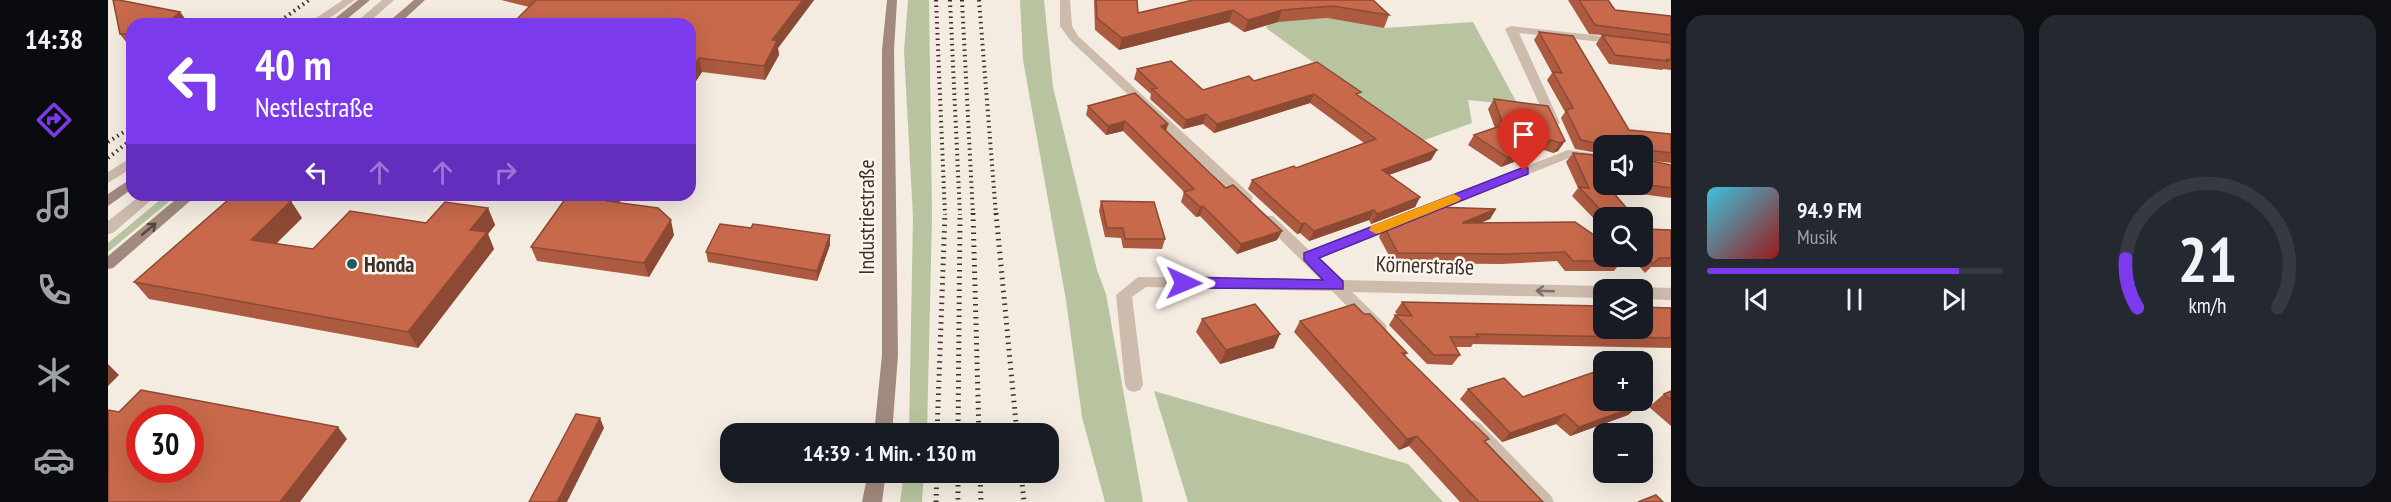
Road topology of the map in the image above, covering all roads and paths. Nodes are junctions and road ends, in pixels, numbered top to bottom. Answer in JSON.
{"nodes":[{"id":1,"x":350,"y":0,"type":"edge"},
{"id":2,"x":365,"y":0,"type":"edge"},
{"id":3,"x":389,"y":0,"type":"edge"},
{"id":4,"x":420,"y":0,"type":"edge"},
{"id":5,"x":892,"y":0,"type":"edge"},
{"id":6,"x":1065,"y":0,"type":"edge"},
{"id":7,"x":322,"y":18,"type":"edge"},
{"id":8,"x":342,"y":18,"type":"edge"},
{"id":9,"x":367,"y":18,"type":"edge"},
{"id":10,"x":399,"y":18,"type":"edge"},
{"id":11,"x":1638,"y":44,"type":"edge"},
{"id":12,"x":1563,"y":144,"type":"junction"},
{"id":13,"x":1593,"y":155,"type":"edge"},
{"id":14,"x":126,"y":165,"type":"edge"},
{"id":15,"x":108,"y":178,"type":"edge"},
{"id":16,"x":126,"y":187,"type":"edge"},
{"id":17,"x":108,"y":201,"type":"edge"},
{"id":18,"x":143,"y":201,"type":"edge"},
{"id":19,"x":183,"y":201,"type":"edge"},
{"id":20,"x":108,"y":229,"type":"edge"},
{"id":21,"x":1309,"y":257,"type":"junction"},
{"id":22,"x":108,"y":264,"type":"edge"},
{"id":23,"x":1338,"y":285,"type":"junction"},
{"id":24,"x":1593,"y":292,"type":"edge"},
{"id":25,"x":1653,"y":293,"type":"edge"},
{"id":26,"x":1671,"y":294,"type":"edge"},
{"id":27,"x":1387,"y":337,"type":"edge"},
{"id":28,"x":1134,"y":385,"type":"dead end"},
{"id":29,"x":1462,"y":415,"type":"edge"},
{"id":30,"x":884,"y":423,"type":"edge"},
{"id":31,"x":875,"y":483,"type":"edge"},
{"id":32,"x":872,"y":502,"type":"edge"},
{"id":33,"x":1544,"y":502,"type":"edge"}],
"edges":[{"from":1,"to":7,"type":"street"},
{"from":2,"to":8,"type":"street"},
{"from":3,"to":9,"type":"street"},
{"from":4,"to":10,"type":"street"},
{"from":5,"to":30,"type":"street","name":"Industriestraße"},
{"from":6,"to":21,"type":"street"},
{"from":11,"to":12,"type":"street"},
{"from":12,"to":13,"type":"street"},
{"from":12,"to":21,"type":"street"},
{"from":14,"to":15,"type":"street"},
{"from":16,"to":17,"type":"street"},
{"from":18,"to":20,"type":"street"},
{"from":22,"to":19,"type":"street","one_way":true},
{"from":21,"to":23,"type":"street"},
{"from":24,"to":23,"type":"street","name":"Körnerstraße","one_way":true},
{"from":23,"to":27,"type":"street"},
{"from":23,"to":28,"type":"street","name":"Körnerstraße"},
{"from":25,"to":26,"type":"street"},
{"from":29,"to":33,"type":"street"},
{"from":31,"to":32,"type":"street"}]}
